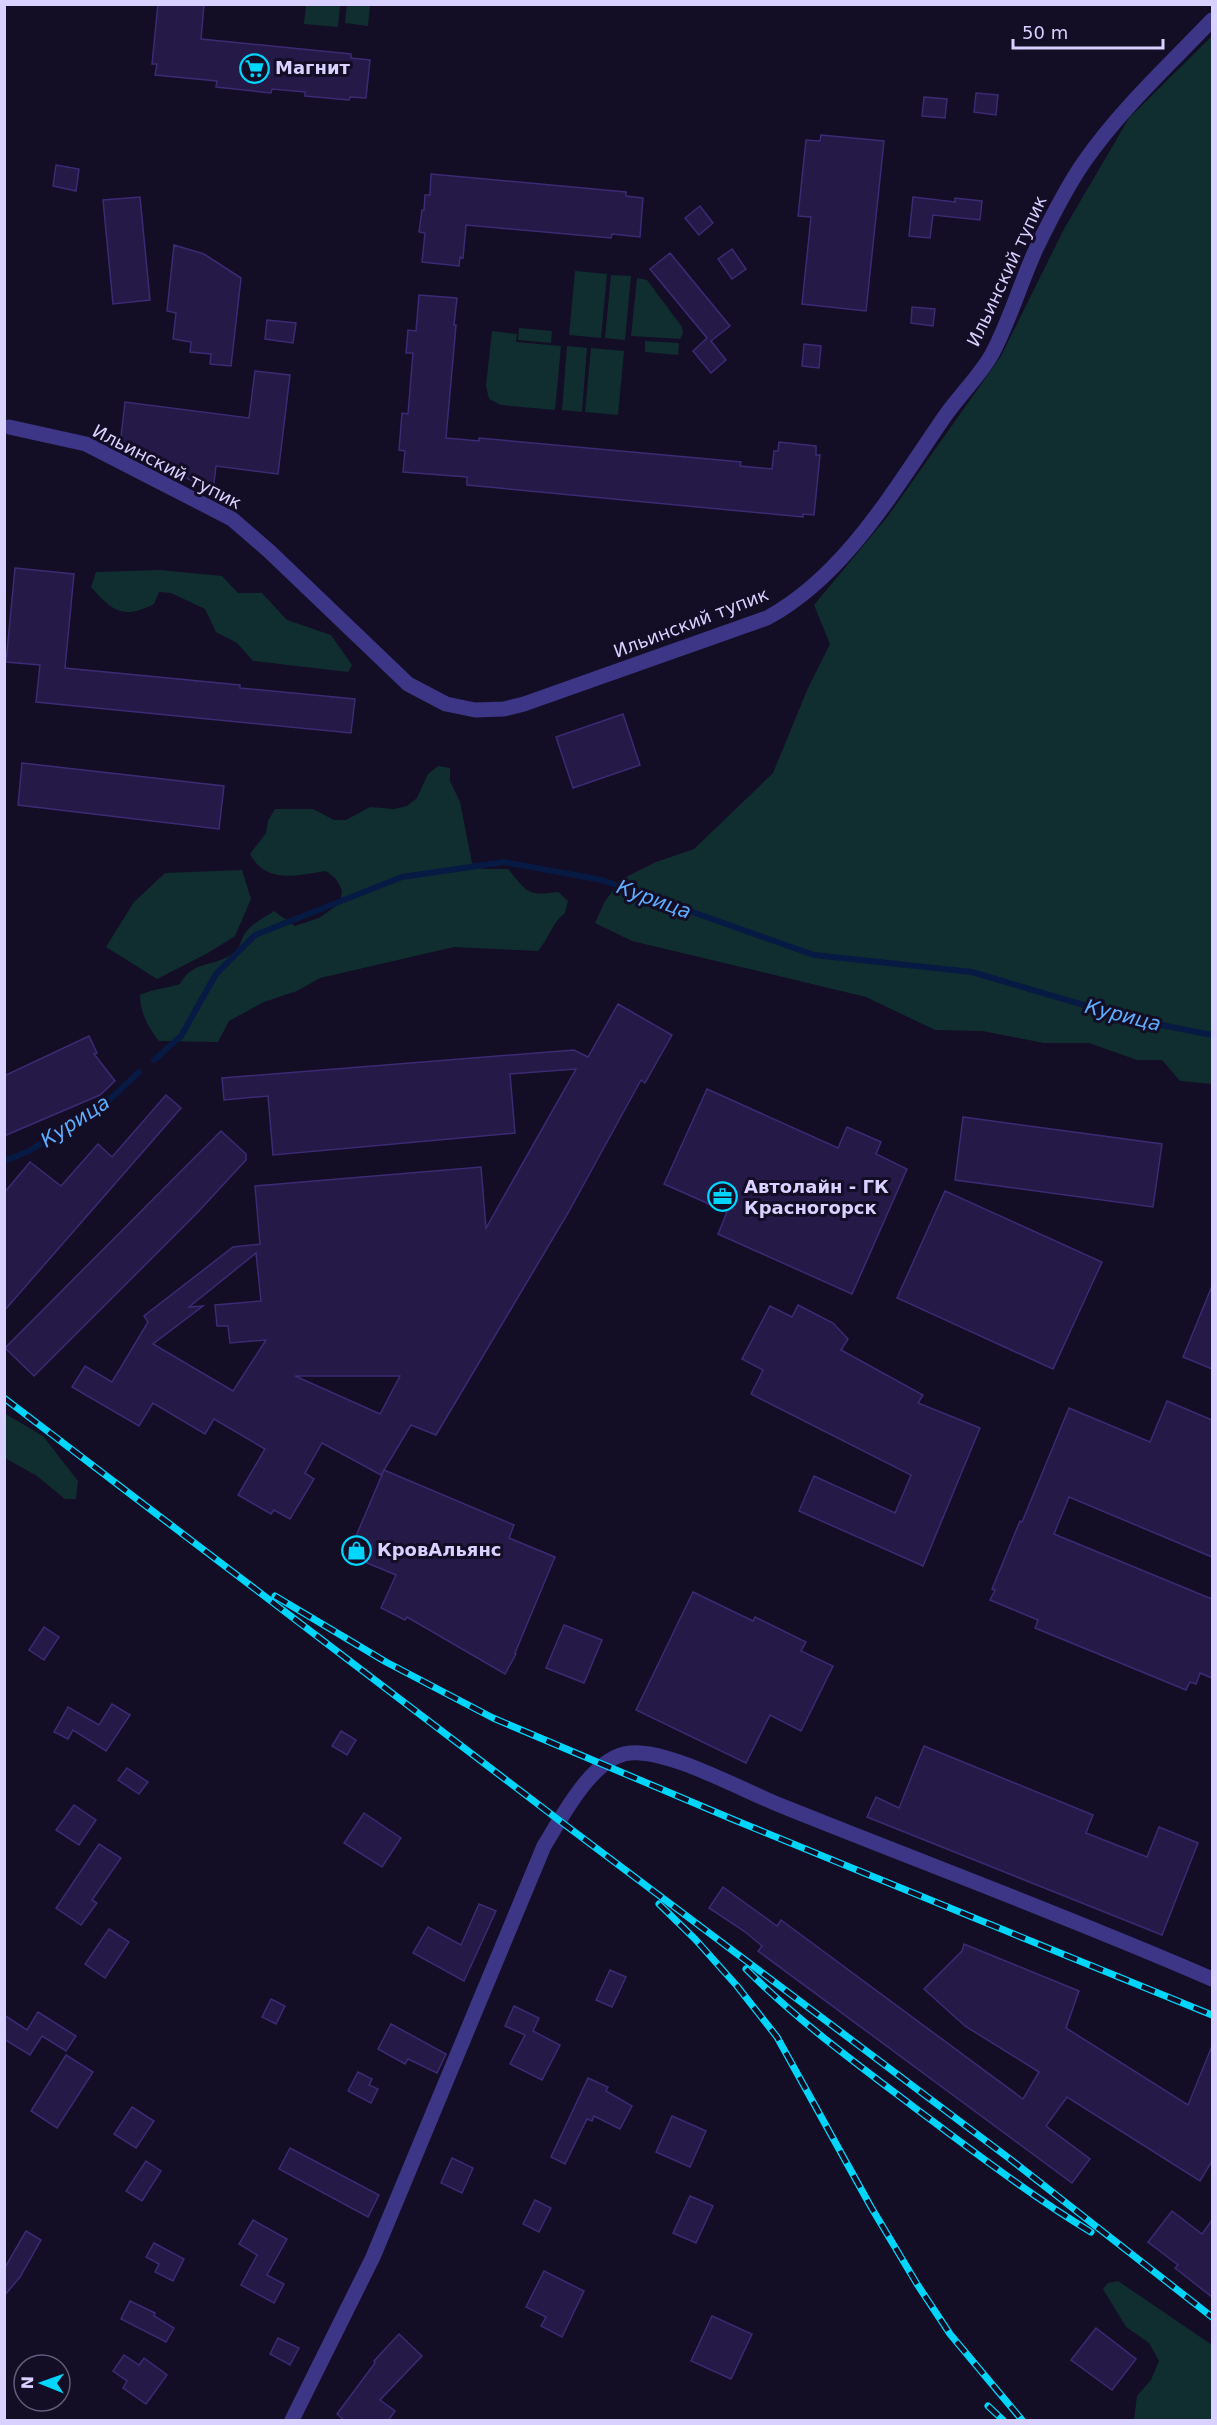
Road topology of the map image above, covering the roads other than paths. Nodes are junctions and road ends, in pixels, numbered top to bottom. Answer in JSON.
{"nodes":[{"id":1,"x":1212,"y":20,"type":"edge"},
{"id":2,"x":9,"y":426,"type":"dead end"},
{"id":3,"x":1212,"y":1978,"type":"edge"},
{"id":4,"x":292,"y":2421,"type":"edge"}],
"edges":[{"from":1,"to":2,"type":"street","name":"Ильинский тупик"},
{"from":3,"to":4,"type":"street"}]}
